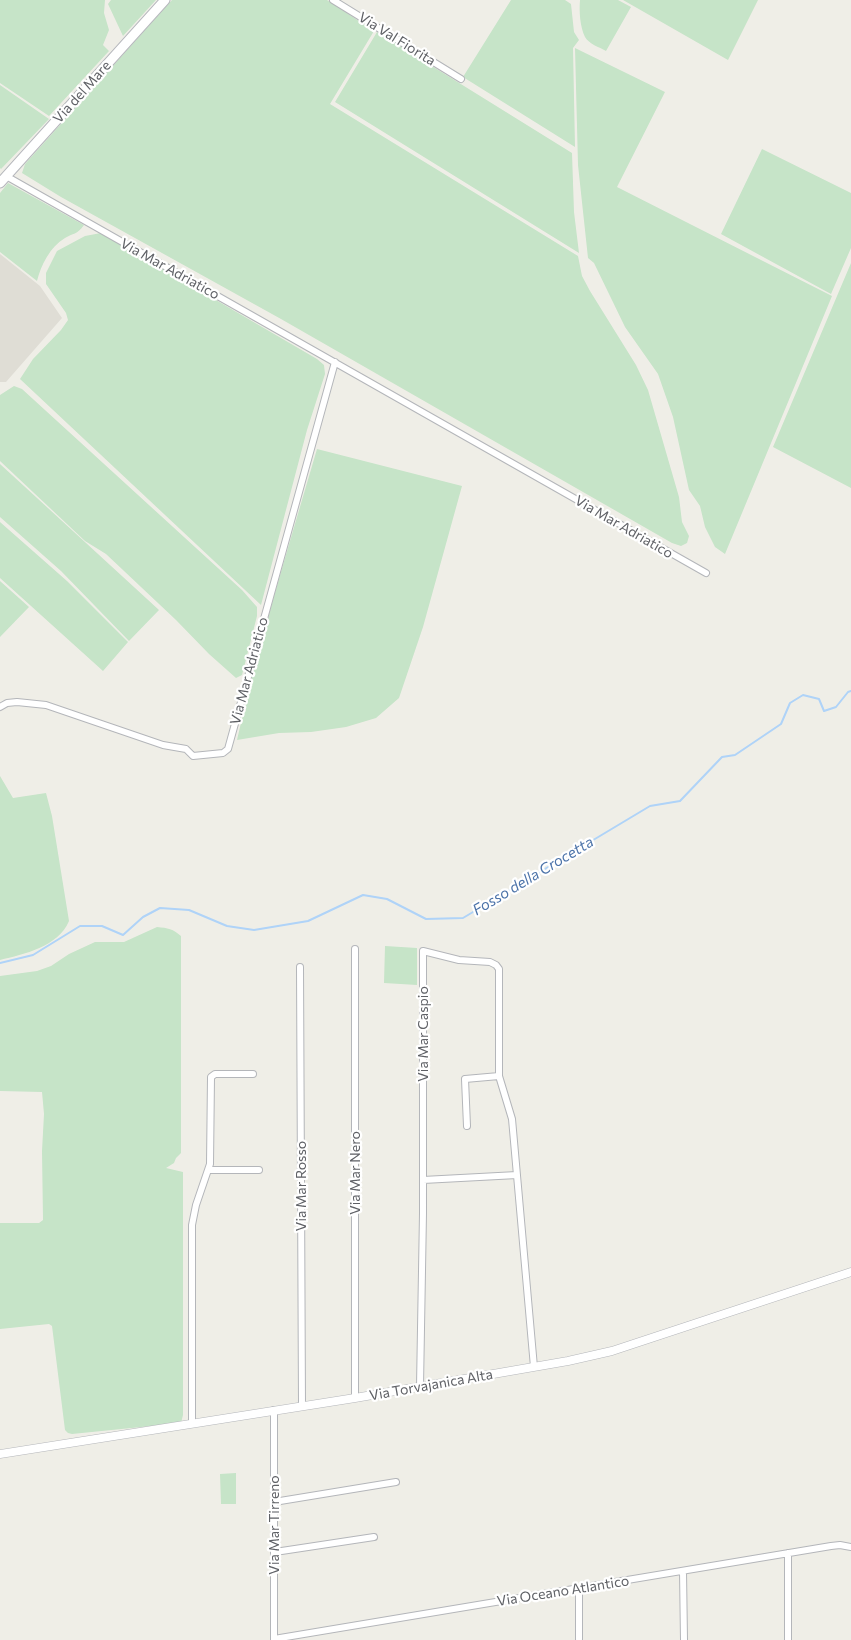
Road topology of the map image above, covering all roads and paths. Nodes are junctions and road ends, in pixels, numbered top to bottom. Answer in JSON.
{"nodes":[{"id":1,"x":165,"y":0,"type":"edge"},
{"id":2,"x":333,"y":0,"type":"edge"},
{"id":3,"x":461,"y":79,"type":"dead end"},
{"id":4,"x":3,"y":180,"type":"edge"},
{"id":5,"x":335,"y":362,"type":"junction"},
{"id":6,"x":706,"y":574,"type":"dead end"},
{"id":7,"x":0,"y":707,"type":"edge"},
{"id":8,"x":355,"y":949,"type":"dead end"},
{"id":9,"x":300,"y":967,"type":"dead end"},
{"id":10,"x":253,"y":1074,"type":"dead end"},
{"id":11,"x":499,"y":1076,"type":"junction"},
{"id":12,"x":467,"y":1126,"type":"dead end"},
{"id":13,"x":209,"y":1170,"type":"junction"},
{"id":14,"x":259,"y":1170,"type":"dead end"},
{"id":15,"x":517,"y":1175,"type":"junction"},
{"id":16,"x":423,"y":1180,"type":"junction"},
{"id":17,"x":851,"y":1272,"type":"edge"},
{"id":18,"x":534,"y":1367,"type":"junction"},
{"id":19,"x":420,"y":1386,"type":"junction"},
{"id":20,"x":355,"y":1398,"type":"junction"},
{"id":21,"x":302,"y":1406,"type":"junction"},
{"id":22,"x":274,"y":1410,"type":"junction"},
{"id":23,"x":192,"y":1423,"type":"junction"},
{"id":24,"x":0,"y":1454,"type":"edge"},
{"id":25,"x":396,"y":1482,"type":"dead end"},
{"id":26,"x":274,"y":1502,"type":"junction"},
{"id":27,"x":374,"y":1537,"type":"dead end"},
{"id":28,"x":851,"y":1548,"type":"edge"},
{"id":29,"x":275,"y":1552,"type":"junction"},
{"id":30,"x":788,"y":1553,"type":"junction"},
{"id":31,"x":683,"y":1571,"type":"junction"},
{"id":32,"x":579,"y":1588,"type":"junction"},
{"id":33,"x":579,"y":1639,"type":"edge"},
{"id":34,"x":274,"y":1640,"type":"edge"},
{"id":35,"x":684,"y":1640,"type":"edge"},
{"id":36,"x":788,"y":1640,"type":"edge"}],
"edges":[{"from":1,"to":4,"type":"main road","name":"Via del Mare"},
{"from":2,"to":3,"type":"street","name":"Via Val Fiorita"},
{"from":4,"to":5,"type":"street","name":"Via Mar Adriatico"},
{"from":5,"to":6,"type":"street","name":"Via Mar Adriatico"},
{"from":5,"to":7,"type":"street","name":"Via Mar Adriatico"},
{"from":8,"to":20,"type":"street","name":"Via Mar Nero"},
{"from":9,"to":21,"type":"street","name":"Via Mar Rosso"},
{"from":10,"to":13,"type":"street"},
{"from":11,"to":12,"type":"street"},
{"from":11,"to":15,"type":"street"},
{"from":11,"to":16,"type":"street","name":"Via Mar Caspio"},
{"from":13,"to":14,"type":"street"},
{"from":13,"to":23,"type":"street"},
{"from":15,"to":16,"type":"street"},
{"from":15,"to":18,"type":"street"},
{"from":16,"to":19,"type":"street","name":"Via Mar Caspio"},
{"from":17,"to":18,"type":"street","name":"Via Torvajanica Alta"},
{"from":18,"to":19,"type":"street","name":"Via Torvajanica Alta"},
{"from":19,"to":20,"type":"street","name":"Via Torvajanica Alta"},
{"from":20,"to":21,"type":"street","name":"Via Torvajanica Alta"},
{"from":21,"to":22,"type":"street","name":"Via Torvajanica Alta"},
{"from":22,"to":23,"type":"street","name":"Via Torvajanica Alta"},
{"from":22,"to":26,"type":"street","name":"Via Mar Tirreno"},
{"from":23,"to":24,"type":"street","name":"Via Torvajanica Alta"},
{"from":25,"to":26,"type":"street"},
{"from":26,"to":29,"type":"street","name":"Via Mar Tirreno"},
{"from":27,"to":29,"type":"street"},
{"from":28,"to":30,"type":"street","name":"Via Oceano Atlantico"},
{"from":29,"to":34,"type":"street","name":"Via Mar Tirreno"},
{"from":30,"to":31,"type":"street","name":"Via Oceano Atlantico"},
{"from":30,"to":36,"type":"street"},
{"from":31,"to":32,"type":"street","name":"Via Oceano Atlantico"},
{"from":31,"to":35,"type":"street"},
{"from":32,"to":33,"type":"street"},
{"from":32,"to":34,"type":"street","name":"Via Oceano Atlantico"}]}
